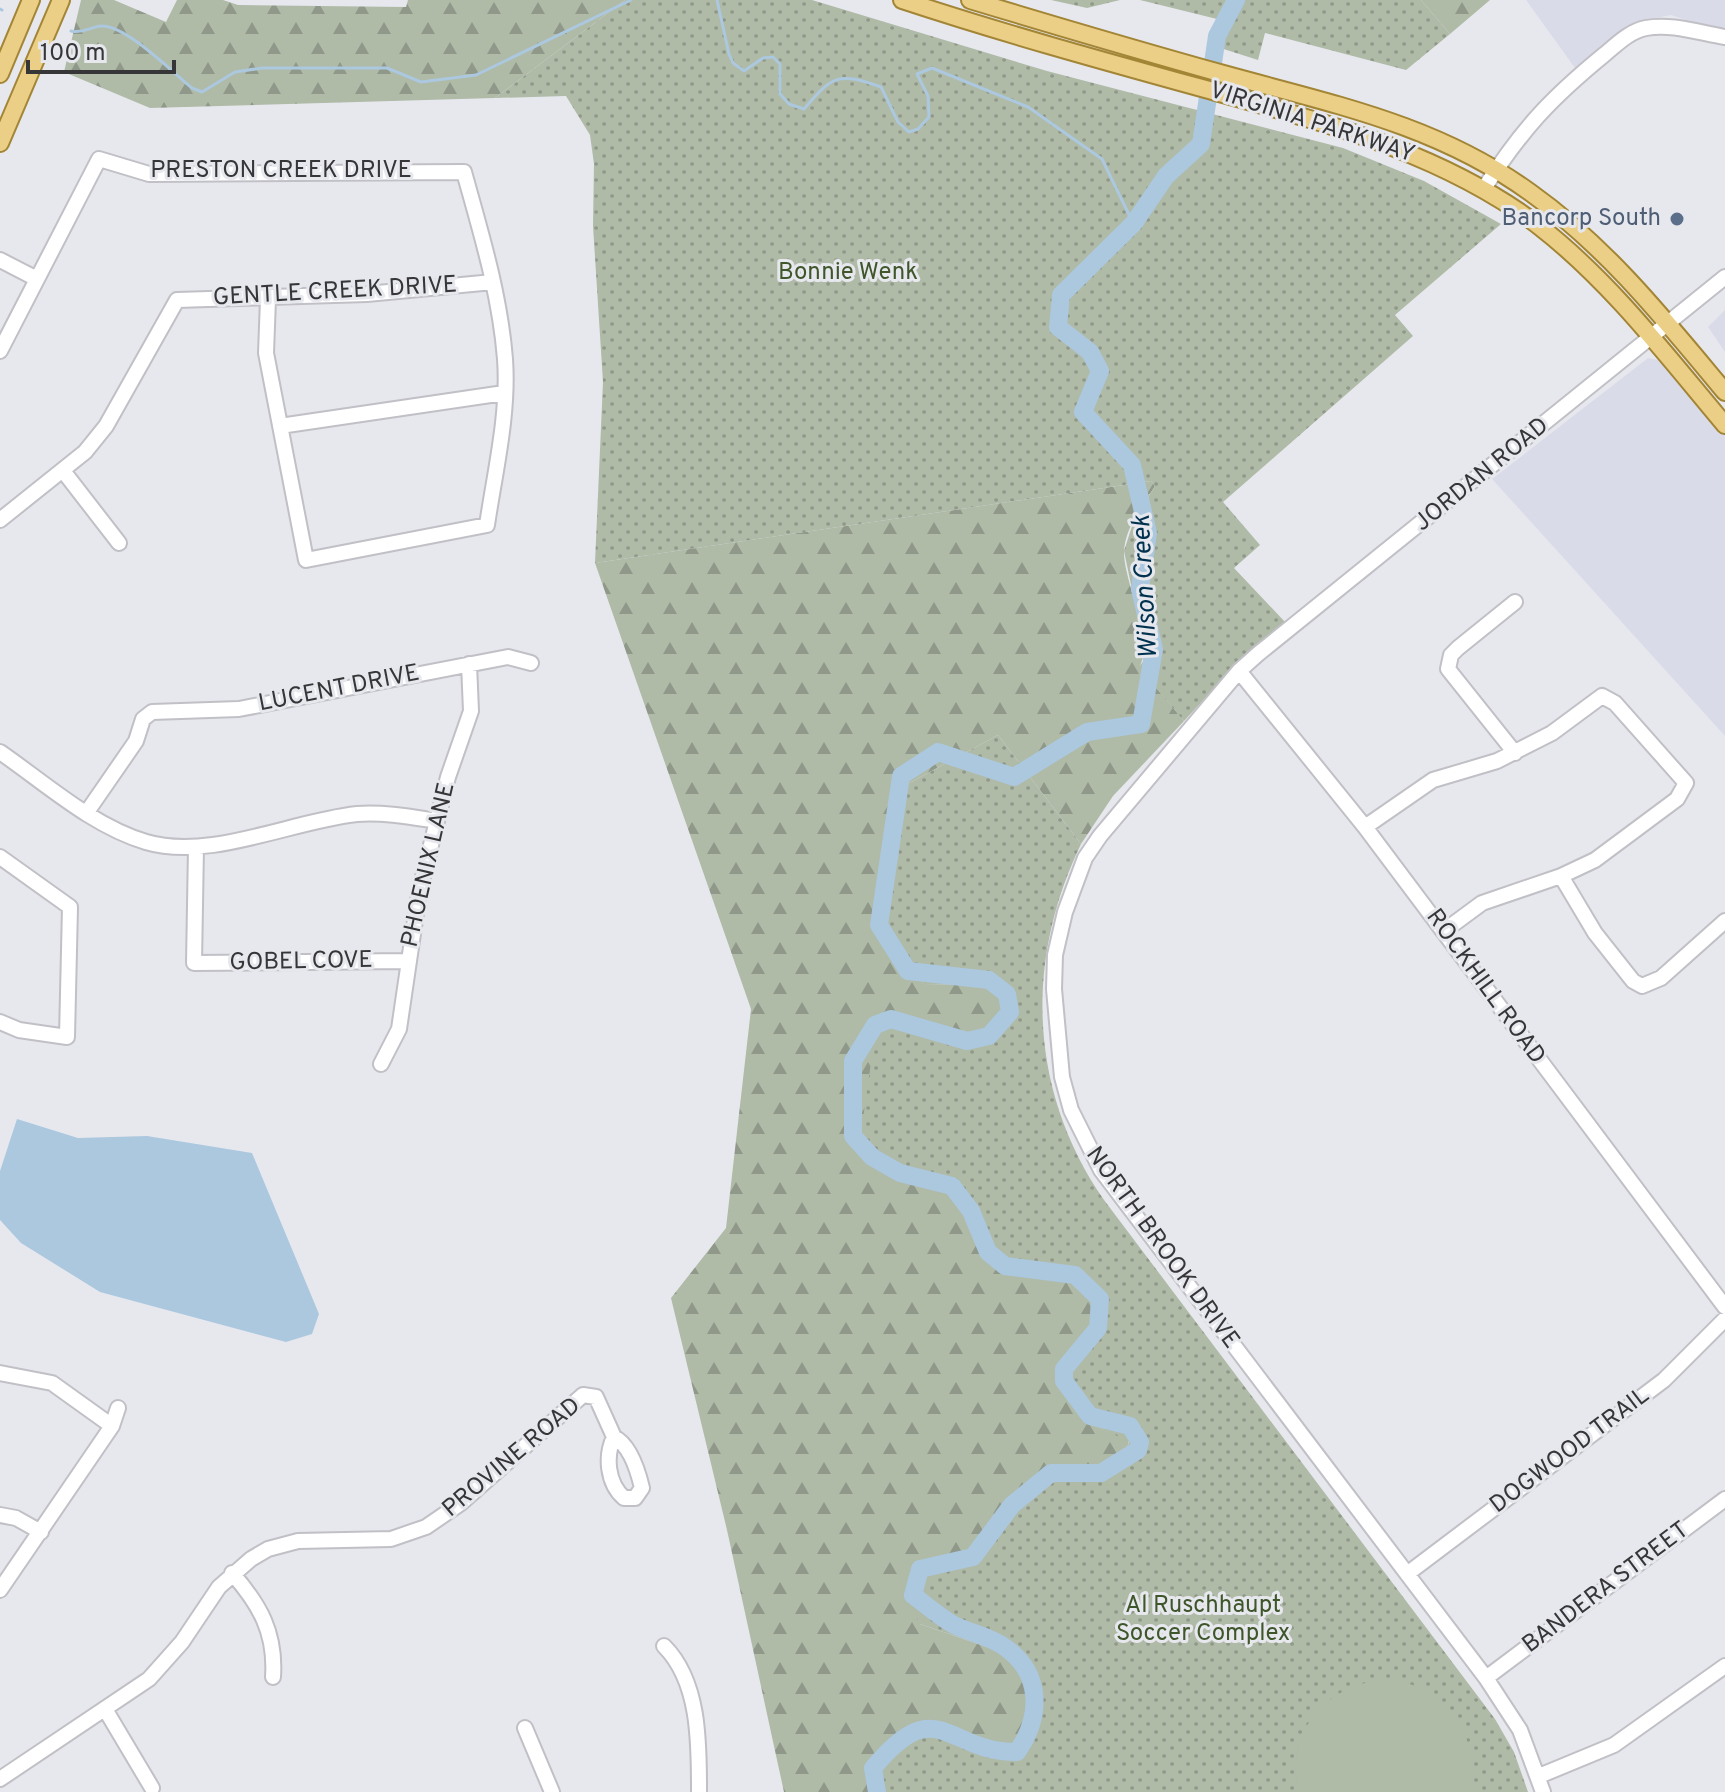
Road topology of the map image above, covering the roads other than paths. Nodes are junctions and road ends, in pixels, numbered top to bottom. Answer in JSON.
{"nodes":[{"id":1,"x":31,"y":0,"type":"edge"},
{"id":2,"x":61,"y":0,"type":"edge"},
{"id":3,"x":902,"y":0,"type":"edge"},
{"id":4,"x":970,"y":0,"type":"edge"},
{"id":5,"x":1725,"y":37,"type":"edge"},
{"id":6,"x":0,"y":74,"type":"edge"},
{"id":7,"x":0,"y":143,"type":"edge"},
{"id":8,"x":1496,"y":170,"type":"junction"},
{"id":9,"x":1483,"y":190,"type":"junction"},
{"id":10,"x":0,"y":260,"type":"edge"},
{"id":11,"x":1725,"y":277,"type":"edge"},
{"id":12,"x":37,"y":279,"type":"junction"},
{"id":13,"x":493,"y":282,"type":"junction"},
{"id":14,"x":268,"y":299,"type":"junction"},
{"id":15,"x":1668,"y":324,"type":"junction"},
{"id":16,"x":1651,"y":338,"type":"junction"},
{"id":17,"x":0,"y":351,"type":"edge"},
{"id":18,"x":1725,"y":392,"type":"edge"},
{"id":19,"x":504,"y":393,"type":"junction"},
{"id":20,"x":1725,"y":425,"type":"edge"},
{"id":21,"x":280,"y":426,"type":"junction"},
{"id":22,"x":64,"y":472,"type":"junction"},
{"id":23,"x":0,"y":520,"type":"edge"},
{"id":24,"x":119,"y":543,"type":"dead end"},
{"id":25,"x":1515,"y":602,"type":"dead end"},
{"id":26,"x":531,"y":663,"type":"dead end"},
{"id":27,"x":469,"y":664,"type":"junction"},
{"id":28,"x":1239,"y":671,"type":"junction"},
{"id":29,"x":0,"y":752,"type":"edge"},
{"id":30,"x":1515,"y":753,"type":"junction"},
{"id":31,"x":87,"y":812,"type":"junction"},
{"id":32,"x":437,"y":821,"type":"junction"},
{"id":33,"x":1365,"y":827,"type":"junction"},
{"id":34,"x":196,"y":847,"type":"junction"},
{"id":35,"x":0,"y":857,"type":"edge"},
{"id":36,"x":1561,"y":876,"type":"junction"},
{"id":37,"x":1725,"y":921,"type":"edge"},
{"id":38,"x":1444,"y":931,"type":"junction"},
{"id":39,"x":407,"y":961,"type":"junction"},
{"id":40,"x":0,"y":1022,"type":"edge"},
{"id":41,"x":381,"y":1064,"type":"dead end"},
{"id":42,"x":1725,"y":1307,"type":"edge"},
{"id":43,"x":1725,"y":1319,"type":"edge"},
{"id":44,"x":0,"y":1373,"type":"edge"},
{"id":45,"x":118,"y":1408,"type":"dead end"},
{"id":46,"x":112,"y":1426,"type":"junction"},
{"id":47,"x":614,"y":1437,"type":"dead end"},
{"id":48,"x":1725,"y":1499,"type":"edge"},
{"id":49,"x":0,"y":1515,"type":"edge"},
{"id":50,"x":41,"y":1532,"type":"junction"},
{"id":51,"x":232,"y":1573,"type":"junction"},
{"id":52,"x":1407,"y":1574,"type":"junction"},
{"id":53,"x":0,"y":1590,"type":"edge"},
{"id":54,"x":664,"y":1646,"type":"dead end"},
{"id":55,"x":1725,"y":1666,"type":"edge"},
{"id":56,"x":273,"y":1677,"type":"dead end"},
{"id":57,"x":1486,"y":1678,"type":"junction"},
{"id":58,"x":105,"y":1709,"type":"junction"},
{"id":59,"x":525,"y":1728,"type":"dead end"},
{"id":60,"x":1539,"y":1776,"type":"junction"},
{"id":61,"x":0,"y":1779,"type":"edge"},
{"id":62,"x":152,"y":1788,"type":"dead end"},
{"id":63,"x":552,"y":1792,"type":"edge"},
{"id":64,"x":699,"y":1792,"type":"edge"},
{"id":65,"x":1543,"y":1792,"type":"edge"}],
"edges":[{"from":1,"to":6,"type":"main road"},
{"from":2,"to":7,"type":"main road"},
{"from":3,"to":9,"type":"main road","name":"VIRGINIA PARKWAY"},
{"from":4,"to":8,"type":"main road","name":"VIRGINIA PARKWAY"},
{"from":5,"to":8,"type":"street"},
{"from":8,"to":9,"type":"street"},
{"from":8,"to":15,"type":"main road","name":"VIRGINIA PARKWAY"},
{"from":9,"to":16,"type":"main road","name":"VIRGINIA PARKWAY"},
{"from":10,"to":12,"type":"street"},
{"from":11,"to":15,"type":"street","name":"JORDAN ROAD"},
{"from":12,"to":13,"type":"street","name":"PRESTON CREEK DRIVE"},
{"from":12,"to":17,"type":"street"},
{"from":13,"to":14,"type":"street","name":"GENTLE CREEK DRIVE"},
{"from":13,"to":19,"type":"street"},
{"from":14,"to":21,"type":"street"},
{"from":14,"to":22,"type":"street","name":"GENTLE CREEK DRIVE"},
{"from":15,"to":16,"type":"street","name":"JORDAN ROAD"},
{"from":15,"to":18,"type":"main road","name":"VIRGINIA PARKWAY"},
{"from":16,"to":20,"type":"main road","name":"VIRGINIA PARKWAY"},
{"from":16,"to":28,"type":"street","name":"JORDAN ROAD"},
{"from":19,"to":21,"type":"street"},
{"from":19,"to":21,"type":"street"},
{"from":22,"to":23,"type":"street"},
{"from":22,"to":24,"type":"street"},
{"from":25,"to":30,"type":"street"},
{"from":26,"to":27,"type":"street","name":"LUCENT DRIVE"},
{"from":27,"to":31,"type":"street","name":"LUCENT DRIVE"},
{"from":27,"to":32,"type":"street","name":"PHOENIX LANE"},
{"from":28,"to":33,"type":"street","name":"ROCKHILL ROAD"},
{"from":28,"to":52,"type":"street","name":"NORTH BROOK DRIVE"},
{"from":29,"to":31,"type":"street"},
{"from":30,"to":33,"type":"street"},
{"from":30,"to":36,"type":"street"},
{"from":31,"to":34,"type":"street"},
{"from":32,"to":34,"type":"street"},
{"from":32,"to":39,"type":"street","name":"PHOENIX LANE"},
{"from":33,"to":38,"type":"street","name":"ROCKHILL ROAD"},
{"from":34,"to":39,"type":"street","name":"GOBEL COVE"},
{"from":35,"to":40,"type":"street"},
{"from":36,"to":37,"type":"street"},
{"from":36,"to":38,"type":"street"},
{"from":38,"to":42,"type":"street","name":"ROCKHILL ROAD"},
{"from":39,"to":41,"type":"street","name":"PHOENIX LANE"},
{"from":43,"to":52,"type":"street","name":"DOGWOOD TRAIL"},
{"from":44,"to":46,"type":"street"},
{"from":45,"to":46,"type":"street"},
{"from":46,"to":50,"type":"street"},
{"from":47,"to":51,"type":"street","name":"PROVINE ROAD"},
{"from":48,"to":57,"type":"street","name":"BANDERA STREET"},
{"from":49,"to":50,"type":"street"},
{"from":50,"to":53,"type":"street"},
{"from":51,"to":56,"type":"street"},
{"from":51,"to":58,"type":"street","name":"PROVINE ROAD"},
{"from":52,"to":57,"type":"street","name":"NORTH BROOK DRIVE"},
{"from":54,"to":64,"type":"street"},
{"from":55,"to":60,"type":"street"},
{"from":57,"to":60,"type":"street","name":"NORTH BROOK DRIVE"},
{"from":58,"to":61,"type":"street","name":"PROVINE ROAD"},
{"from":58,"to":62,"type":"street"},
{"from":59,"to":63,"type":"street"},
{"from":60,"to":65,"type":"street","name":"NORTH BROOK DRIVE"}]}
